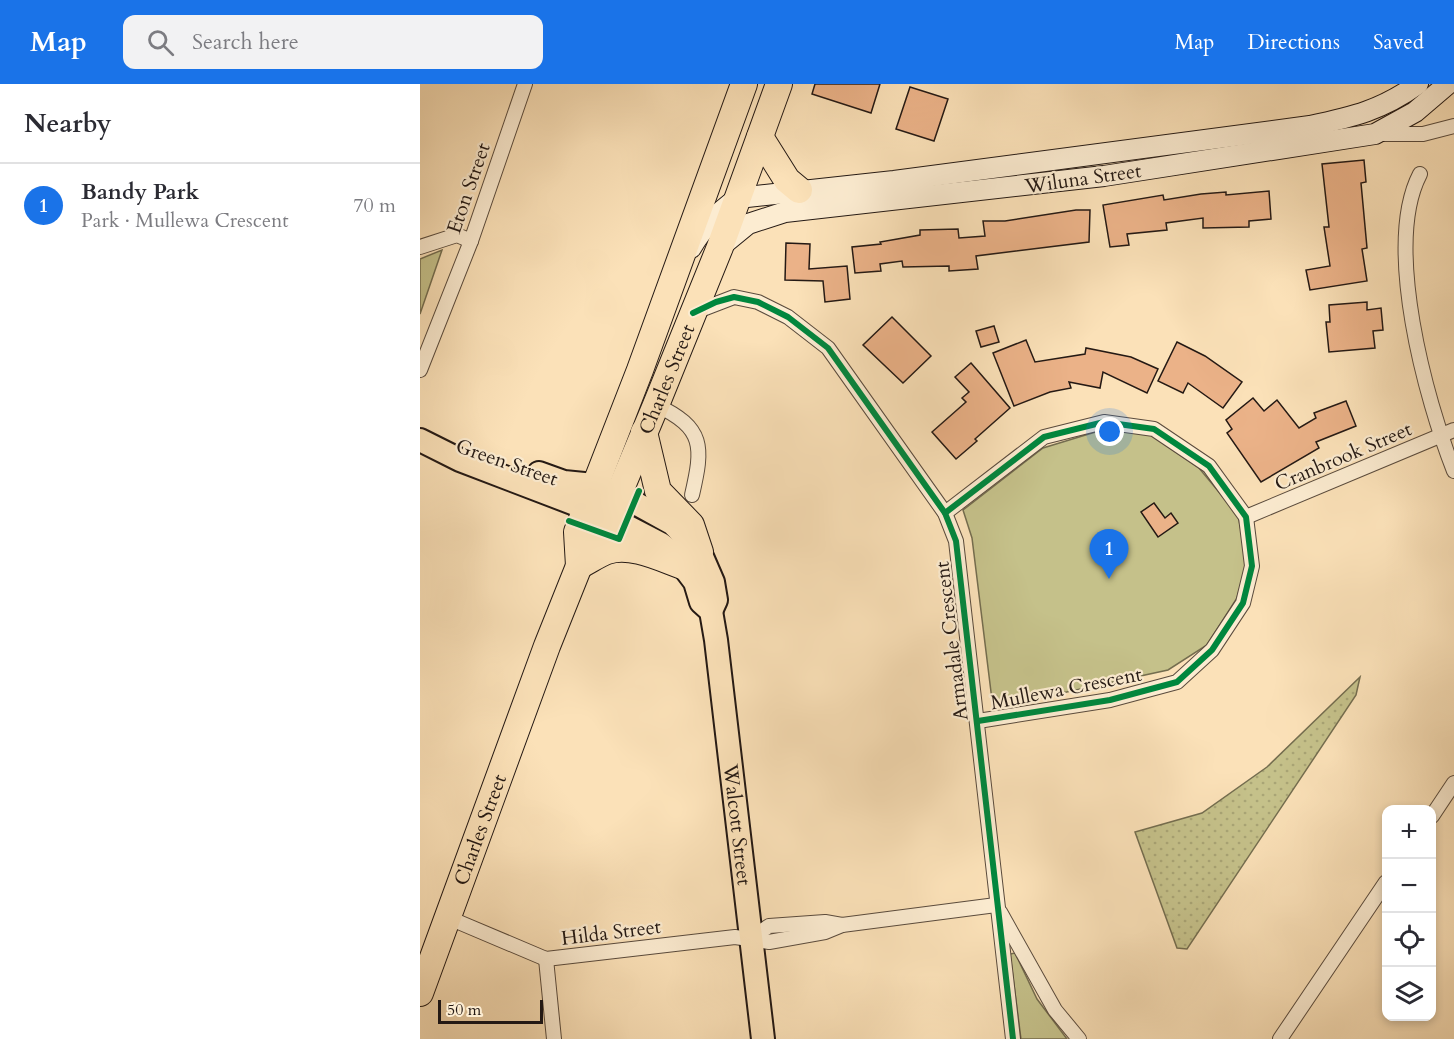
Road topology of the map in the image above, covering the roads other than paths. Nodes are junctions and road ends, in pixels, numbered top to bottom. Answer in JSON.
{"nodes":[{"id":1,"x":525,"y":84,"type":"edge"},
{"id":2,"x":744,"y":84,"type":"edge"},
{"id":3,"x":779,"y":84,"type":"edge"},
{"id":4,"x":1418,"y":84,"type":"edge"},
{"id":5,"x":1448,"y":84,"type":"edge"},
{"id":6,"x":1454,"y":126,"type":"edge"},
{"id":7,"x":1375,"y":134,"type":"junction"},
{"id":8,"x":760,"y":137,"type":"junction"},
{"id":9,"x":982,"y":169,"type":"junction"},
{"id":10,"x":1420,"y":174,"type":"dead end"},
{"id":11,"x":799,"y":190,"type":"junction"},
{"id":12,"x":985,"y":190,"type":"junction"},
{"id":13,"x":738,"y":198,"type":"junction"},
{"id":14,"x":471,"y":241,"type":"junction"},
{"id":15,"x":420,"y":247,"type":"edge"},
{"id":16,"x":720,"y":247,"type":"junction"},
{"id":17,"x":673,"y":278,"type":"junction"},
{"id":18,"x":693,"y":313,"type":"junction"},
{"id":19,"x":420,"y":370,"type":"edge"},
{"id":20,"x":656,"y":405,"type":"junction"},
{"id":21,"x":1454,"y":430,"type":"edge"},
{"id":22,"x":644,"y":432,"type":"junction"},
{"id":23,"x":420,"y":435,"type":"edge"},
{"id":24,"x":1440,"y":436,"type":"junction"},
{"id":25,"x":420,"y":440,"type":"edge"},
{"id":26,"x":1454,"y":471,"type":"edge"},
{"id":27,"x":619,"y":494,"type":"junction"},
{"id":28,"x":692,"y":495,"type":"dead end"},
{"id":29,"x":596,"y":503,"type":"junction"},
{"id":30,"x":945,"y":513,"type":"junction"},
{"id":31,"x":1246,"y":517,"type":"junction"},
{"id":32,"x":693,"y":560,"type":"junction"},
{"id":33,"x":579,"y":566,"type":"junction"},
{"id":34,"x":978,"y":721,"type":"junction"},
{"id":35,"x":1454,"y":783,"type":"edge"},
{"id":36,"x":1436,"y":809,"type":"edge"},
{"id":37,"x":1382,"y":888,"type":"edge"},
{"id":38,"x":996,"y":905,"type":"junction"},
{"id":39,"x":449,"y":918,"type":"junction"},
{"id":40,"x":750,"y":939,"type":"junction"},
{"id":41,"x":546,"y":959,"type":"junction"},
{"id":42,"x":420,"y":993,"type":"edge"},
{"id":43,"x":554,"y":1039,"type":"edge"},
{"id":44,"x":763,"y":1039,"type":"edge"},
{"id":45,"x":1013,"y":1039,"type":"edge"},
{"id":46,"x":1079,"y":1039,"type":"edge"},
{"id":47,"x":1280,"y":1039,"type":"edge"}],
"edges":[{"from":1,"to":14,"type":"street","name":"Eton Street"},
{"from":2,"to":17,"type":"highway","name":"Charles Street"},
{"from":3,"to":8,"type":"highway","name":"Charles Street"},
{"from":4,"to":9,"type":"main road","name":"Wiluna Street"},
{"from":5,"to":7,"type":"main road"},
{"from":6,"to":7,"type":"street","name":"Wiluna Street"},
{"from":7,"to":12,"type":"main road","name":"Wiluna Street"},
{"from":8,"to":11,"type":"highway"},
{"from":8,"to":13,"type":"highway","name":"Charles Street"},
{"from":9,"to":11,"type":"main road","name":"Wiluna Street"},
{"from":9,"to":12,"type":"main road"},
{"from":10,"to":24,"type":"street"},
{"from":11,"to":13,"type":"main road","name":"Wiluna Street"},
{"from":12,"to":16,"type":"main road","name":"Wiluna Street"},
{"from":13,"to":16,"type":"highway","name":"Charles Street"},
{"from":13,"to":17,"type":"main road"},
{"from":14,"to":15,"type":"street"},
{"from":14,"to":19,"type":"street","name":"Eton Street"},
{"from":16,"to":18,"type":"highway","name":"Charles Street"},
{"from":17,"to":29,"type":"highway","name":"Charles Street"},
{"from":18,"to":20,"type":"highway","name":"Charles Street"},
{"from":18,"to":30,"type":"street","name":"Armadale Crescent"},
{"from":20,"to":22,"type":"highway","name":"Charles Street"},
{"from":20,"to":28,"type":"street"},
{"from":21,"to":24,"type":"street","name":"Cranbrook Street"},
{"from":22,"to":27,"type":"highway","name":"Charles Street"},
{"from":22,"to":32,"type":"highway"},
{"from":23,"to":29,"type":"main road","name":"Green Street"},
{"from":24,"to":26,"type":"street"},
{"from":24,"to":31,"type":"street","name":"Cranbrook Street"},
{"from":25,"to":29,"type":"main road","name":"Green Street"},
{"from":27,"to":29,"type":"highway","name":"Charles Street"},
{"from":27,"to":32,"type":"main road","name":"Walcott Street"},
{"from":29,"to":32,"type":"main road","name":"Walcott Street"},
{"from":29,"to":33,"type":"highway","name":"Charles Street"},
{"from":30,"to":31,"type":"street","name":"Mullewa Crescent"},
{"from":30,"to":34,"type":"street","name":"Armadale Crescent"},
{"from":31,"to":34,"type":"street","name":"Mullewa Crescent"},
{"from":32,"to":33,"type":"highway"},
{"from":32,"to":40,"type":"main road","name":"Walcott Street"},
{"from":33,"to":39,"type":"highway","name":"Charles Street"},
{"from":34,"to":38,"type":"street","name":"Armadale Crescent"},
{"from":35,"to":36,"type":"street"},
{"from":37,"to":47,"type":"street"},
{"from":38,"to":40,"type":"street","name":"Hilda Street"},
{"from":38,"to":45,"type":"street"},
{"from":38,"to":46,"type":"street","name":"Armadale Crescent"},
{"from":39,"to":41,"type":"street","name":"Hilda Street"},
{"from":39,"to":42,"type":"highway","name":"Charles Street"},
{"from":40,"to":41,"type":"street","name":"Hilda Street"},
{"from":40,"to":44,"type":"main road","name":"Walcott Street"},
{"from":41,"to":43,"type":"street"}]}
